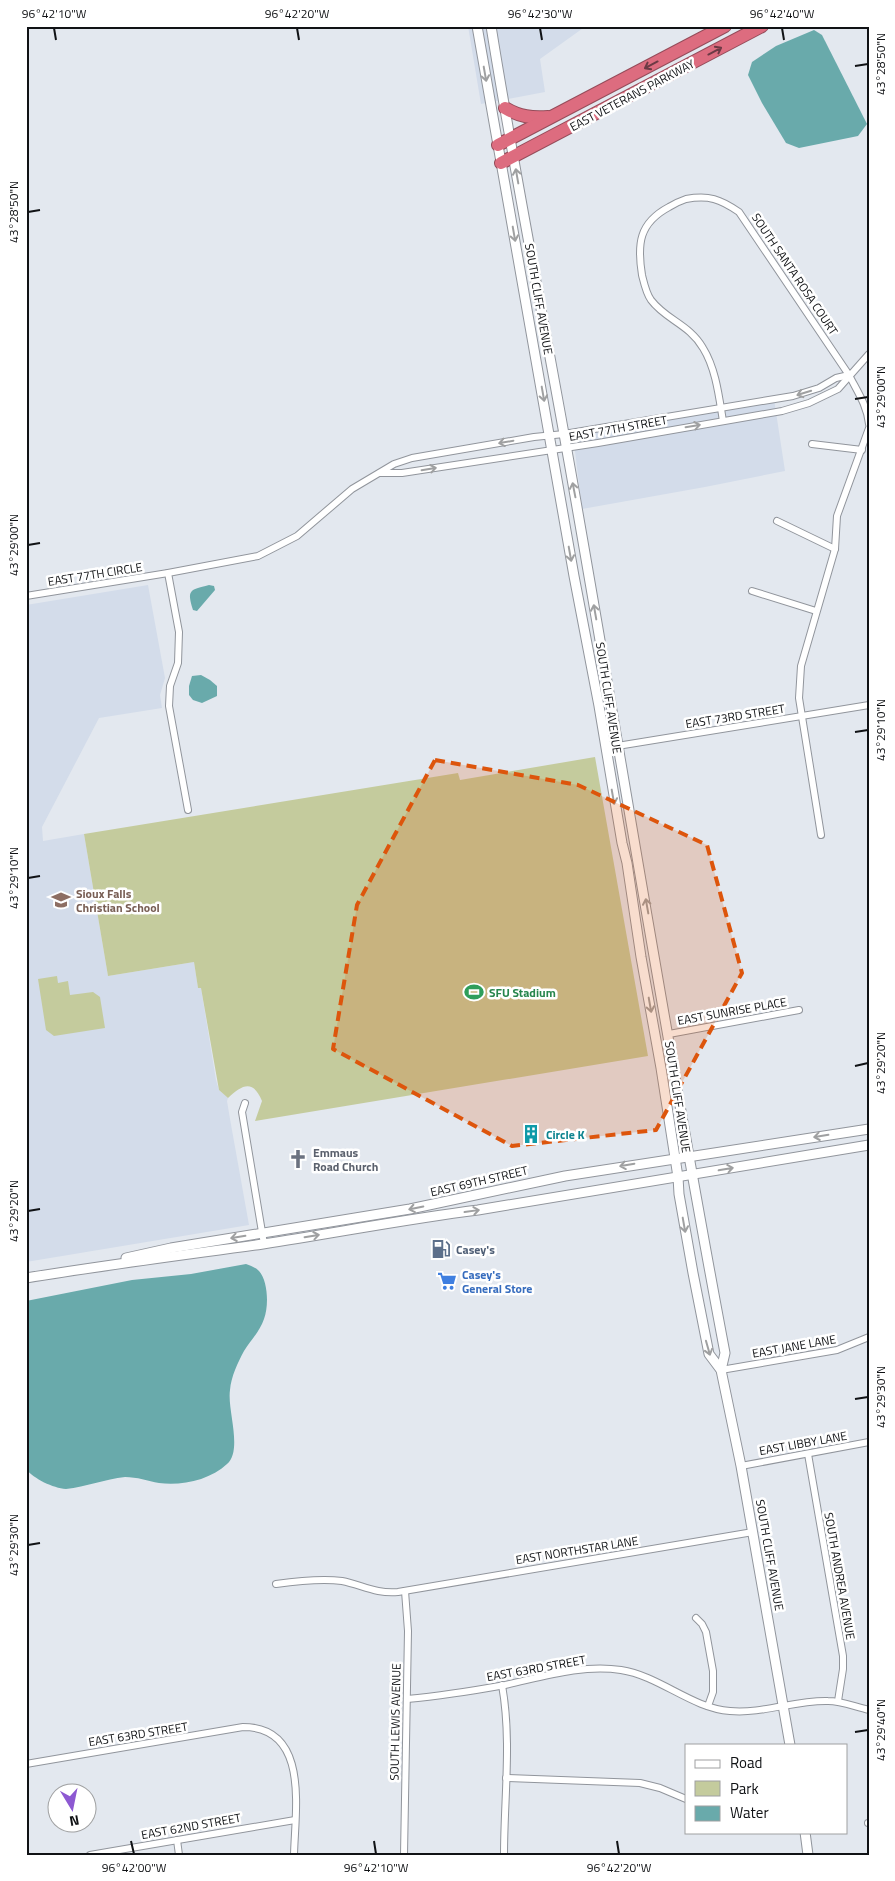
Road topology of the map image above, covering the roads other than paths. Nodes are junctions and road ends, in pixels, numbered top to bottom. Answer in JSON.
{"nodes":[{"id":1,"x":477,"y":26,"type":"edge"},
{"id":2,"x":491,"y":26,"type":"edge"},
{"id":3,"x":725,"y":26,"type":"edge"},
{"id":4,"x":762,"y":26,"type":"edge"},
{"id":5,"x":506,"y":108,"type":"junction"},
{"id":6,"x":551,"y":117,"type":"junction"},
{"id":7,"x":511,"y":138,"type":"junction"},
{"id":8,"x":498,"y":145,"type":"junction"},
{"id":9,"x":514,"y":156,"type":"junction"},
{"id":10,"x":501,"y":163,"type":"junction"},
{"id":11,"x":869,"y":354,"type":"edge"},
{"id":12,"x":849,"y":375,"type":"junction"},
{"id":13,"x":721,"y":408,"type":"junction"},
{"id":14,"x":723,"y":421,"type":"junction"},
{"id":15,"x":869,"y":424,"type":"edge"},
{"id":16,"x":869,"y":428,"type":"edge"},
{"id":17,"x":564,"y":434,"type":"junction"},
{"id":18,"x":550,"y":436,"type":"junction"},
{"id":19,"x":812,"y":444,"type":"dead end"},
{"id":20,"x":566,"y":448,"type":"junction"},
{"id":21,"x":552,"y":450,"type":"junction"},
{"id":22,"x":862,"y":450,"type":"junction"},
{"id":23,"x":380,"y":473,"type":"junction"},
{"id":24,"x":777,"y":521,"type":"dead end"},
{"id":25,"x":835,"y":548,"type":"junction"},
{"id":26,"x":168,"y":573,"type":"junction"},
{"id":27,"x":752,"y":591,"type":"dead end"},
{"id":28,"x":26,"y":596,"type":"edge"},
{"id":29,"x":816,"y":611,"type":"junction"},
{"id":30,"x":869,"y":705,"type":"edge"},
{"id":31,"x":802,"y":716,"type":"junction"},
{"id":32,"x":617,"y":746,"type":"junction"},
{"id":33,"x":605,"y":748,"type":"junction"},
{"id":34,"x":188,"y":810,"type":"dead end"},
{"id":35,"x":821,"y":835,"type":"dead end"},
{"id":36,"x":799,"y":1010,"type":"dead end"},
{"id":37,"x":668,"y":1034,"type":"junction"},
{"id":38,"x":245,"y":1103,"type":"dead end"},
{"id":39,"x":869,"y":1129,"type":"edge"},
{"id":40,"x":869,"y":1145,"type":"edge"},
{"id":41,"x":690,"y":1156,"type":"junction"},
{"id":42,"x":675,"y":1158,"type":"junction"},
{"id":43,"x":694,"y":1175,"type":"junction"},
{"id":44,"x":678,"y":1177,"type":"junction"},
{"id":45,"x":262,"y":1233,"type":"junction"},
{"id":46,"x":264,"y":1244,"type":"junction"},
{"id":47,"x":97,"y":1266,"type":"junction"},
{"id":48,"x":26,"y":1278,"type":"edge"},
{"id":49,"x":869,"y":1337,"type":"edge"},
{"id":50,"x":721,"y":1370,"type":"junction"},
{"id":51,"x":869,"y":1442,"type":"edge"},
{"id":52,"x":808,"y":1454,"type":"junction"},
{"id":53,"x":741,"y":1466,"type":"junction"},
{"id":54,"x":753,"y":1532,"type":"junction"},
{"id":55,"x":276,"y":1584,"type":"dead end"},
{"id":56,"x":405,"y":1591,"type":"junction"},
{"id":57,"x":696,"y":1618,"type":"dead end"},
{"id":58,"x":502,"y":1686,"type":"junction"},
{"id":59,"x":407,"y":1699,"type":"junction"},
{"id":60,"x":838,"y":1701,"type":"junction"},
{"id":61,"x":708,"y":1706,"type":"junction"},
{"id":62,"x":783,"y":1706,"type":"junction"},
{"id":63,"x":869,"y":1710,"type":"edge"},
{"id":64,"x":790,"y":1744,"type":"edge"},
{"id":65,"x":26,"y":1764,"type":"edge"},
{"id":66,"x":506,"y":1778,"type":"junction"},
{"id":67,"x":685,"y":1799,"type":"edge"},
{"id":68,"x":295,"y":1820,"type":"junction"},
{"id":69,"x":804,"y":1834,"type":"edge"},
{"id":70,"x":177,"y":1840,"type":"junction"},
{"id":71,"x":90,"y":1855,"type":"edge"},
{"id":72,"x":179,"y":1855,"type":"edge"},
{"id":73,"x":294,"y":1855,"type":"edge"},
{"id":74,"x":404,"y":1855,"type":"edge"},
{"id":75,"x":504,"y":1855,"type":"edge"},
{"id":76,"x":808,"y":1855,"type":"edge"}],
"edges":[{"from":1,"to":8,"type":"main road","name":"SOUTH CLIFF AVENUE","one_way":true},
{"from":2,"to":5,"type":"main road","name":"SOUTH CLIFF AVENUE"},
{"from":3,"to":6,"type":"highway","name":"EAST VETERANS PARKWAY","one_way":true},
{"from":9,"to":4,"type":"highway","name":"EAST VETERANS PARKWAY","one_way":true},
{"from":5,"to":6,"type":"highway"},
{"from":5,"to":7,"type":"main road","name":"SOUTH CLIFF AVENUE"},
{"from":6,"to":7,"type":"highway","name":"EAST VETERANS PARKWAY"},
{"from":7,"to":8,"type":"highway","name":"EAST VETERANS PARKWAY"},
{"from":7,"to":9,"type":"main road","name":"SOUTH CLIFF AVENUE"},
{"from":8,"to":10,"type":"main road","name":"SOUTH CLIFF AVENUE"},
{"from":9,"to":10,"type":"highway","name":"EAST VETERANS PARKWAY"},
{"from":17,"to":9,"type":"main road","name":"SOUTH CLIFF AVENUE","one_way":true},
{"from":10,"to":18,"type":"main road","name":"SOUTH CLIFF AVENUE","one_way":true},
{"from":11,"to":12,"type":"street","name":"EAST 77TH STREET"},
{"from":12,"to":13,"type":"street","name":"EAST 77TH STREET","one_way":true},
{"from":12,"to":13,"type":"street","name":"SOUTH SANTA ROSA COURT"},
{"from":12,"to":14,"type":"street","name":"EAST 77TH STREET"},
{"from":12,"to":15,"type":"street","name":"SOUTH SANTA ROSA COURT"},
{"from":13,"to":14,"type":"street","name":"SOUTH SANTA ROSA COURT"},
{"from":13,"to":17,"type":"street","name":"EAST 77TH STREET"},
{"from":20,"to":14,"type":"street","name":"EAST 77TH STREET","one_way":true},
{"from":16,"to":22,"type":"street"},
{"from":17,"to":18,"type":"street","name":"EAST 77TH STREET"},
{"from":17,"to":20,"type":"main road","name":"SOUTH CLIFF AVENUE"},
{"from":18,"to":21,"type":"main road","name":"SOUTH CLIFF AVENUE"},
{"from":18,"to":23,"type":"street","name":"EAST 77TH STREET","one_way":true},
{"from":19,"to":22,"type":"street"},
{"from":20,"to":21,"type":"street","name":"EAST 77TH STREET"},
{"from":32,"to":20,"type":"main road","name":"SOUTH CLIFF AVENUE","one_way":true},
{"from":23,"to":21,"type":"street","name":"EAST 77TH STREET","one_way":true},
{"from":21,"to":33,"type":"main road","name":"SOUTH CLIFF AVENUE","one_way":true},
{"from":22,"to":25,"type":"street"},
{"from":23,"to":26,"type":"street","name":"EAST 77TH STREET"},
{"from":24,"to":25,"type":"street"},
{"from":25,"to":29,"type":"street"},
{"from":26,"to":28,"type":"street","name":"EAST 77TH CIRCLE"},
{"from":26,"to":34,"type":"street"},
{"from":27,"to":29,"type":"street"},
{"from":29,"to":31,"type":"street"},
{"from":30,"to":31,"type":"street","name":"EAST 73RD STREET"},
{"from":31,"to":32,"type":"street","name":"EAST 73RD STREET"},
{"from":31,"to":35,"type":"street"},
{"from":32,"to":33,"type":"street","name":"EAST 73RD STREET"},
{"from":37,"to":32,"type":"main road","name":"SOUTH CLIFF AVENUE","one_way":true},
{"from":33,"to":42,"type":"main road","name":"SOUTH CLIFF AVENUE","one_way":true},
{"from":36,"to":37,"type":"street","name":"EAST SUNRISE PLACE"},
{"from":37,"to":41,"type":"main road","name":"SOUTH CLIFF AVENUE"},
{"from":38,"to":45,"type":"street"},
{"from":39,"to":41,"type":"main road","name":"EAST 69TH STREET","one_way":true},
{"from":43,"to":40,"type":"main road","name":"EAST 69TH STREET","one_way":true},
{"from":41,"to":42,"type":"main road","name":"EAST 69TH STREET"},
{"from":41,"to":43,"type":"main road","name":"SOUTH CLIFF AVENUE"},
{"from":42,"to":44,"type":"main road","name":"SOUTH CLIFF AVENUE"},
{"from":42,"to":45,"type":"main road","name":"EAST 69TH STREET","one_way":true},
{"from":43,"to":44,"type":"main road","name":"EAST 69TH STREET"},
{"from":43,"to":50,"type":"main road","name":"SOUTH CLIFF AVENUE"},
{"from":46,"to":44,"type":"main road","name":"EAST 69TH STREET","one_way":true},
{"from":44,"to":50,"type":"main road","name":"SOUTH CLIFF AVENUE","one_way":true},
{"from":45,"to":46,"type":"street"},
{"from":45,"to":47,"type":"main road","name":"EAST 69TH STREET","one_way":true},
{"from":46,"to":47,"type":"main road","name":"EAST 69TH STREET"},
{"from":47,"to":48,"type":"main road","name":"EAST 69TH STREET"},
{"from":49,"to":50,"type":"street","name":"EAST JANE LANE"},
{"from":50,"to":53,"type":"main road","name":"SOUTH CLIFF AVENUE"},
{"from":51,"to":52,"type":"street","name":"EAST LIBBY LANE"},
{"from":52,"to":53,"type":"street","name":"EAST LIBBY LANE"},
{"from":52,"to":60,"type":"street","name":"SOUTH ANDREA AVENUE"},
{"from":53,"to":54,"type":"main road","name":"SOUTH CLIFF AVENUE"},
{"from":54,"to":56,"type":"street","name":"EAST NORTHSTAR LANE"},
{"from":54,"to":62,"type":"main road","name":"SOUTH CLIFF AVENUE"},
{"from":55,"to":56,"type":"street","name":"EAST NORTHSTAR LANE"},
{"from":56,"to":59,"type":"street","name":"SOUTH LEWIS AVENUE"},
{"from":57,"to":61,"type":"street"},
{"from":58,"to":59,"type":"street","name":"EAST 63RD STREET"},
{"from":58,"to":61,"type":"street","name":"EAST 63RD STREET"},
{"from":58,"to":66,"type":"street"},
{"from":59,"to":74,"type":"street","name":"SOUTH LEWIS AVENUE"},
{"from":60,"to":62,"type":"street","name":"EAST 63RD STREET"},
{"from":60,"to":63,"type":"street","name":"EAST 63RD STREET"},
{"from":61,"to":62,"type":"street","name":"EAST 63RD STREET"},
{"from":62,"to":64,"type":"main road","name":"SOUTH CLIFF AVENUE"},
{"from":65,"to":68,"type":"street","name":"EAST 63RD STREET"},
{"from":66,"to":67,"type":"street"},
{"from":66,"to":75,"type":"street"},
{"from":68,"to":70,"type":"street","name":"EAST 62ND STREET"},
{"from":68,"to":73,"type":"street"},
{"from":69,"to":76,"type":"main road"},
{"from":70,"to":71,"type":"street","name":"EAST 62ND STREET"},
{"from":70,"to":72,"type":"street"}]}
